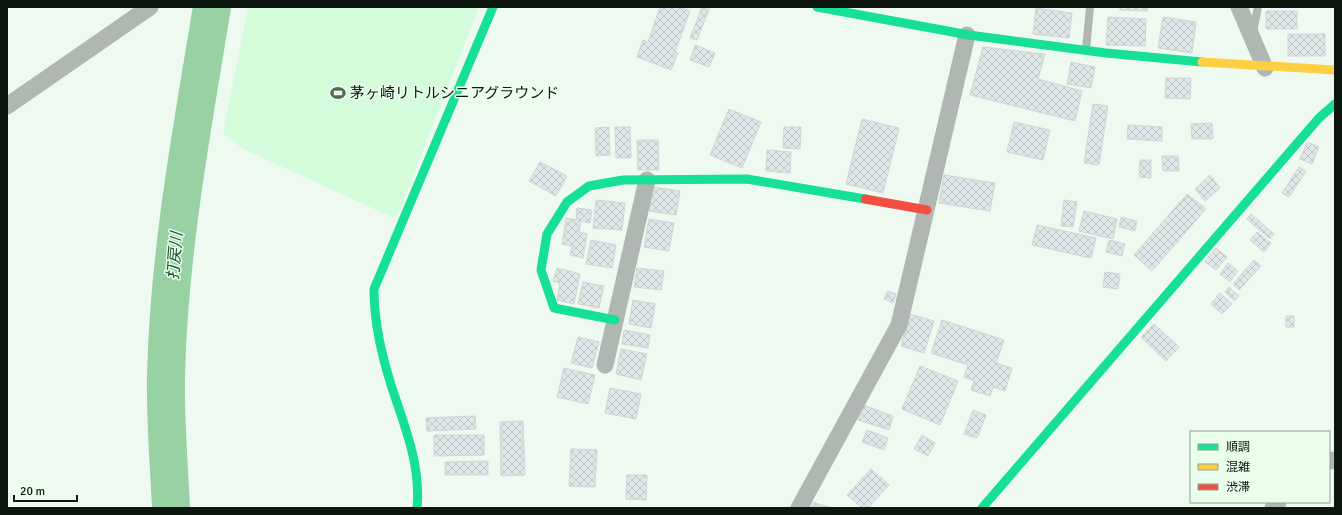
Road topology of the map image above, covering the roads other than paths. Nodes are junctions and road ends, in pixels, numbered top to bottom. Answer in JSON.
{"nodes":[{"id":1,"x":150,"y":7,"type":"edge"},
{"id":2,"x":493,"y":7,"type":"edge"},
{"id":3,"x":817,"y":7,"type":"edge"},
{"id":4,"x":1090,"y":7,"type":"edge"},
{"id":5,"x":1239,"y":7,"type":"edge"},
{"id":6,"x":1258,"y":7,"type":"edge"},
{"id":7,"x":967,"y":35,"type":"junction"},
{"id":8,"x":1252,"y":35,"type":"junction"},
{"id":9,"x":1086,"y":51,"type":"junction"},
{"id":10,"x":1265,"y":68,"type":"junction"},
{"id":11,"x":1335,"y":70,"type":"edge"},
{"id":12,"x":1335,"y":104,"type":"edge"},
{"id":13,"x":7,"y":106,"type":"edge"},
{"id":14,"x":647,"y":180,"type":"junction"},
{"id":15,"x":926,"y":210,"type":"junction"},
{"id":16,"x":615,"y":320,"type":"junction"},
{"id":17,"x":605,"y":365,"type":"dead end"},
{"id":18,"x":417,"y":508,"type":"edge"},
{"id":19,"x":799,"y":508,"type":"edge"},
{"id":20,"x":982,"y":508,"type":"edge"}],
"edges":[{"from":1,"to":13,"type":"street"},
{"from":2,"to":18,"type":"street"},
{"from":3,"to":7,"type":"street"},
{"from":4,"to":9,"type":"lane"},
{"from":5,"to":8,"type":"street"},
{"from":6,"to":8,"type":"lane"},
{"from":7,"to":9,"type":"street"},
{"from":7,"to":15,"type":"street"},
{"from":8,"to":10,"type":"street"},
{"from":9,"to":10,"type":"street"},
{"from":10,"to":11,"type":"street"},
{"from":12,"to":20,"type":"street"},
{"from":14,"to":15,"type":"street"},
{"from":14,"to":16,"type":"street"},
{"from":14,"to":16,"type":"street"},
{"from":15,"to":19,"type":"street"},
{"from":16,"to":17,"type":"street"}]}
